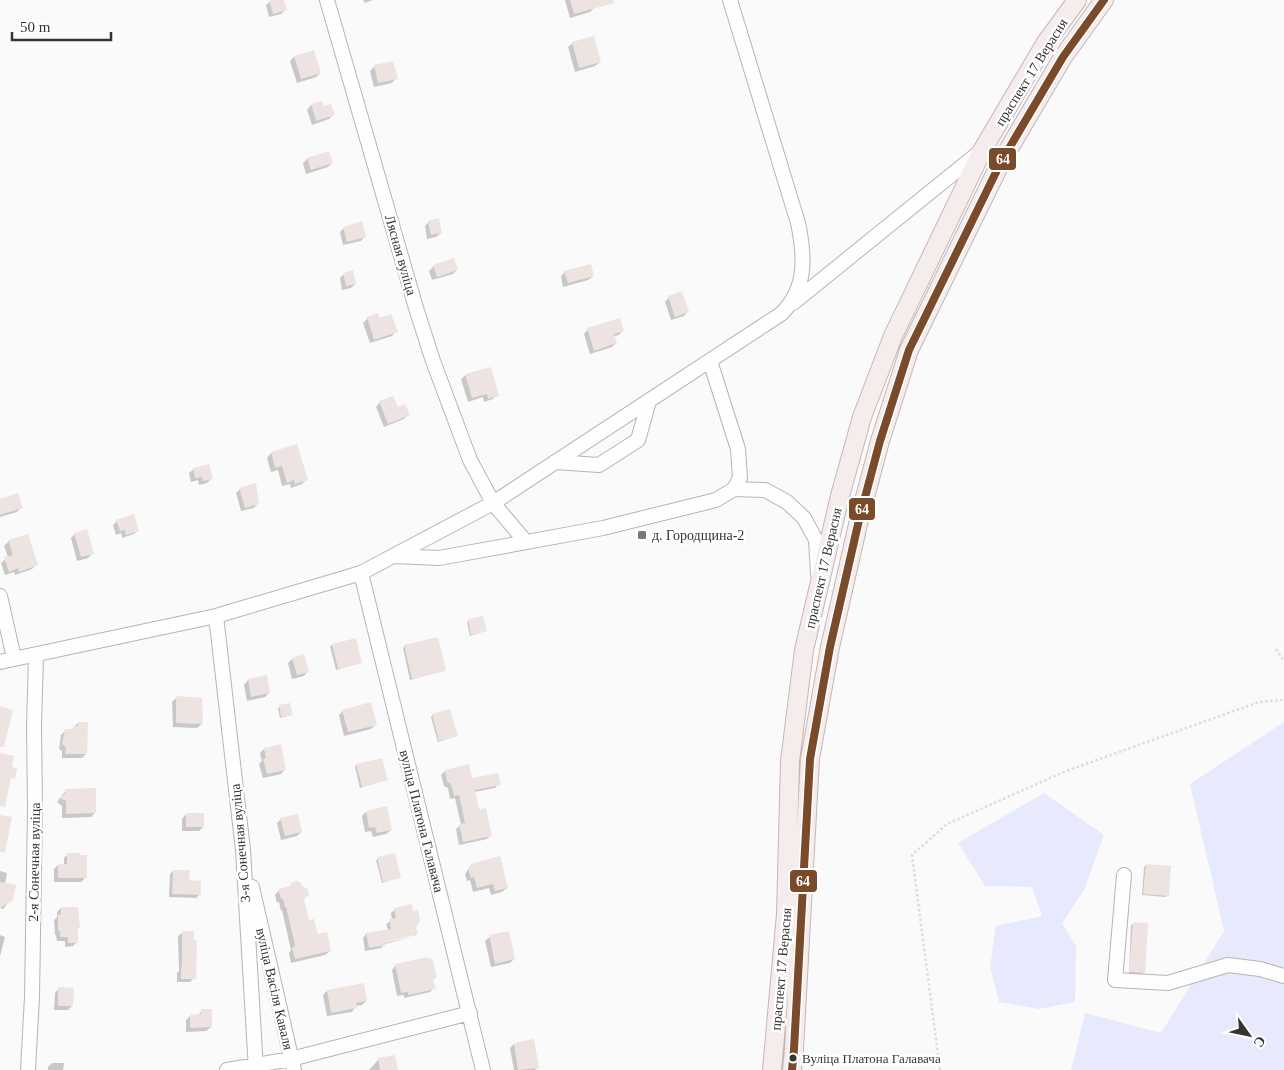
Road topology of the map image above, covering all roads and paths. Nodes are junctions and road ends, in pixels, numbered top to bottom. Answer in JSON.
{"nodes":[{"id":1,"x":327,"y":0,"type":"edge"},
{"id":2,"x":730,"y":0,"type":"edge"},
{"id":3,"x":1077,"y":0,"type":"edge"},
{"id":4,"x":1104,"y":0,"type":"edge"},
{"id":5,"x":983,"y":149,"type":"junction"},
{"id":6,"x":787,"y":308,"type":"junction"},
{"id":7,"x":710,"y":361,"type":"junction"},
{"id":8,"x":649,"y":401,"type":"junction"},
{"id":9,"x":556,"y":462,"type":"junction"},
{"id":10,"x":734,"y":489,"type":"junction"},
{"id":11,"x":493,"y":503,"type":"junction"},
{"id":12,"x":526,"y":542,"type":"junction"},
{"id":13,"x":393,"y":556,"type":"junction"},
{"id":14,"x":361,"y":573,"type":"junction"},
{"id":15,"x":819,"y":586,"type":"junction"},
{"id":16,"x":0,"y":596,"type":"edge"},
{"id":17,"x":216,"y":616,"type":"junction"},
{"id":18,"x":1276,"y":649,"type":"dead end"},
{"id":19,"x":36,"y":655,"type":"junction"},
{"id":20,"x":14,"y":658,"type":"junction"},
{"id":21,"x":1284,"y":661,"type":"edge"},
{"id":22,"x":0,"y":662,"type":"edge"},
{"id":23,"x":1284,"y":700,"type":"edge"},
{"id":24,"x":243,"y":850,"type":"junction"},
{"id":25,"x":1124,"y":876,"type":"dead end"},
{"id":26,"x":1284,"y":976,"type":"edge"},
{"id":27,"x":470,"y":1014,"type":"junction"},
{"id":28,"x":293,"y":1064,"type":"edge"},
{"id":29,"x":255,"y":1068,"type":"edge"},
{"id":30,"x":28,"y":1070,"type":"edge"},
{"id":31,"x":228,"y":1070,"type":"edge"},
{"id":32,"x":483,"y":1070,"type":"edge"},
{"id":33,"x":772,"y":1070,"type":"edge"},
{"id":34,"x":792,"y":1070,"type":"edge"},
{"id":35,"x":940,"y":1070,"type":"edge"}],
"edges":[{"from":1,"to":11,"type":"street","name":"Лясная вуліца"},
{"from":2,"to":6,"type":"street"},
{"from":3,"to":5,"type":"main road","name":"праспект 17 Верасня"},
{"from":4,"to":34,"type":"main road","name":"праспект 17 Верасня"},
{"from":5,"to":6,"type":"street"},
{"from":5,"to":15,"type":"main road","name":"праспект 17 Верасня"},
{"from":6,"to":7,"type":"street"},
{"from":7,"to":8,"type":"street"},
{"from":7,"to":10,"type":"street"},
{"from":8,"to":9,"type":"street"},
{"from":8,"to":9,"type":"street"},
{"from":9,"to":11,"type":"street"},
{"from":10,"to":12,"type":"street"},
{"from":10,"to":15,"type":"street"},
{"from":11,"to":12,"type":"street","name":"Лясная вуліца"},
{"from":11,"to":13,"type":"street"},
{"from":12,"to":13,"type":"street"},
{"from":13,"to":14,"type":"street"},
{"from":14,"to":17,"type":"street"},
{"from":14,"to":27,"type":"street","name":"вуліца Платона Галавача"},
{"from":15,"to":33,"type":"main road","name":"праспект 17 Верасня"},
{"from":16,"to":20,"type":"street"},
{"from":17,"to":19,"type":"street"},
{"from":17,"to":24,"type":"street","name":"3-я Сонечная вуліца"},
{"from":18,"to":21,"type":"path"},
{"from":19,"to":20,"type":"street"},
{"from":19,"to":30,"type":"street","name":"2-я Сонечная вуліца"},
{"from":20,"to":22,"type":"street"},
{"from":23,"to":35,"type":"path"},
{"from":24,"to":28,"type":"street","name":"вуліца Васіля Каваля"},
{"from":24,"to":29,"type":"street","name":"3-я Сонечная вуліца"},
{"from":25,"to":26,"type":"street"},
{"from":27,"to":28,"type":"street"},
{"from":27,"to":32,"type":"street","name":"вуліца Платона Галавача"},
{"from":28,"to":29,"type":"street"},
{"from":29,"to":31,"type":"street"}]}
